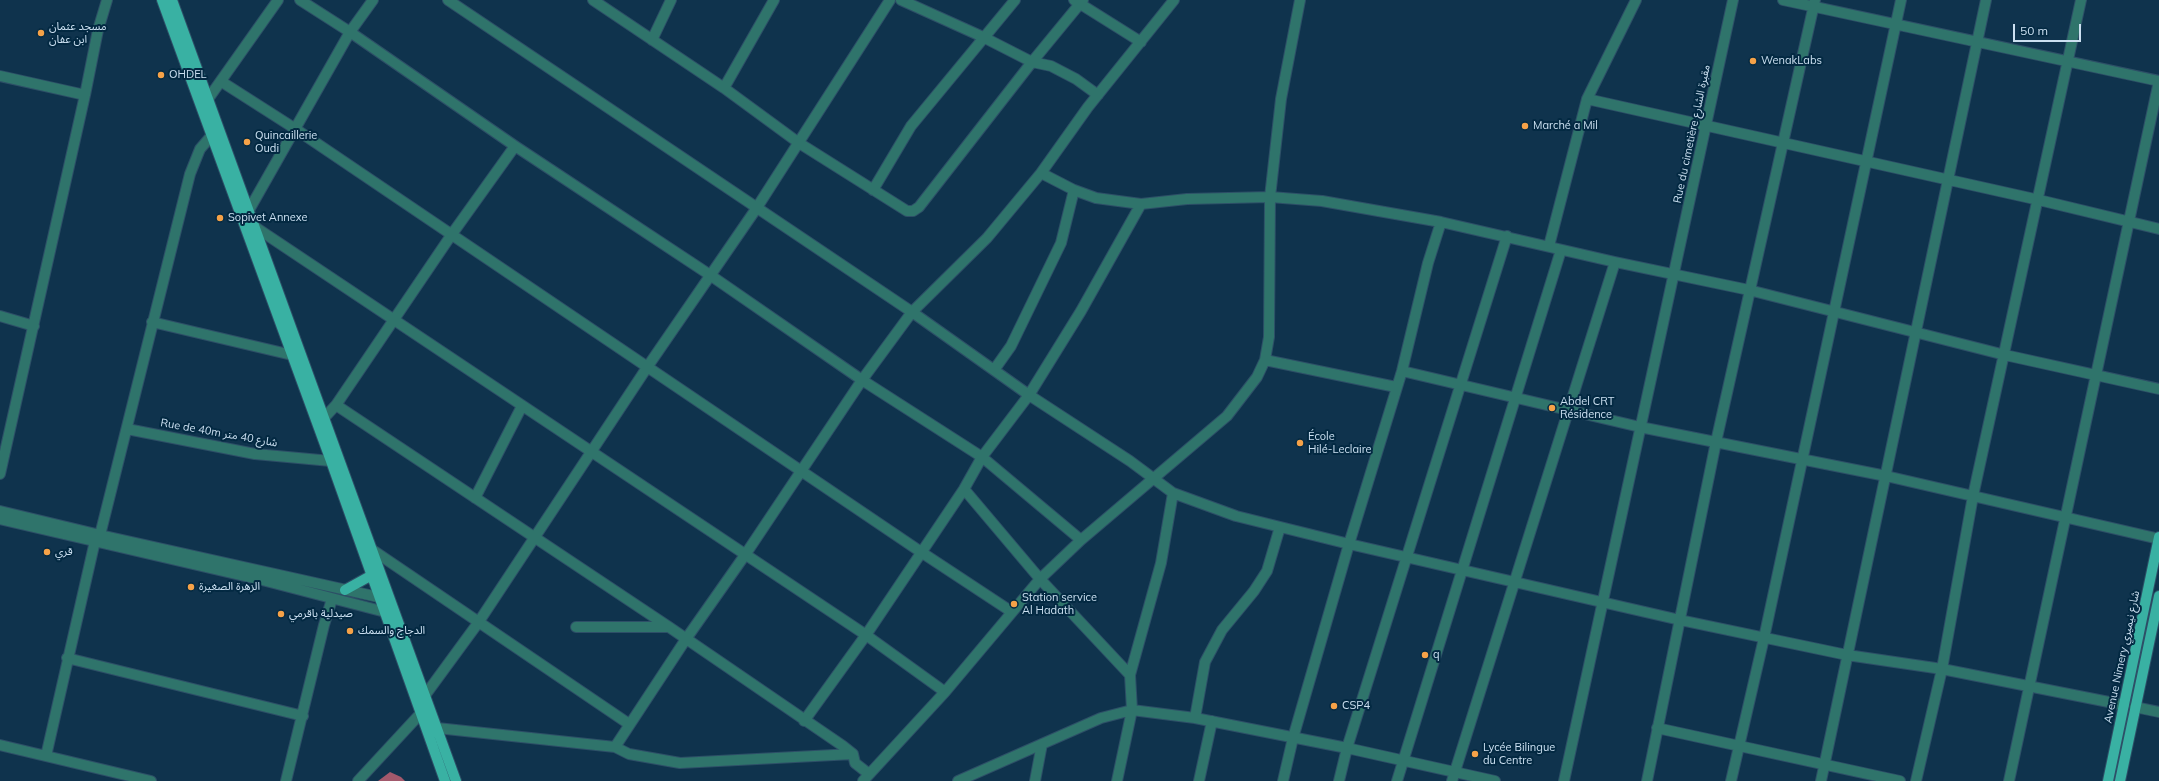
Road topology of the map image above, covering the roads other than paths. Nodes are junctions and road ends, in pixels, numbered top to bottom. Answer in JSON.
{"nodes":[{"id":1,"x":101,"y":0,"type":"edge"},
{"id":2,"x":107,"y":0,"type":"edge"},
{"id":3,"x":162,"y":0,"type":"edge"},
{"id":4,"x":172,"y":0,"type":"edge"},
{"id":5,"x":278,"y":0,"type":"edge"},
{"id":6,"x":300,"y":0,"type":"edge"},
{"id":7,"x":373,"y":0,"type":"edge"},
{"id":8,"x":448,"y":0,"type":"edge"},
{"id":9,"x":594,"y":0,"type":"edge"},
{"id":10,"x":671,"y":0,"type":"edge"},
{"id":11,"x":774,"y":0,"type":"edge"},
{"id":12,"x":890,"y":0,"type":"edge"},
{"id":13,"x":901,"y":0,"type":"edge"},
{"id":14,"x":1015,"y":0,"type":"edge"},
{"id":15,"x":1174,"y":0,"type":"edge"},
{"id":16,"x":1300,"y":0,"type":"edge"},
{"id":17,"x":1636,"y":0,"type":"edge"},
{"id":18,"x":1733,"y":0,"type":"edge"},
{"id":19,"x":1783,"y":0,"type":"edge"},
{"id":20,"x":1901,"y":0,"type":"edge"},
{"id":21,"x":1986,"y":0,"type":"edge"},
{"id":22,"x":2081,"y":0,"type":"edge"},
{"id":23,"x":1079,"y":1,"type":"edge"},
{"id":24,"x":1815,"y":4,"type":"edge"},
{"id":25,"x":1895,"y":25,"type":"junction"},
{"id":26,"x":99,"y":26,"type":"junction"},
{"id":27,"x":350,"y":32,"type":"junction"},
{"id":28,"x":983,"y":37,"type":"junction"},
{"id":29,"x":652,"y":40,"type":"junction"},
{"id":30,"x":1977,"y":41,"type":"junction"},
{"id":31,"x":1141,"y":42,"type":"junction"},
{"id":32,"x":1032,"y":62,"type":"junction"},
{"id":33,"x":2068,"y":62,"type":"junction"},
{"id":34,"x":0,"y":76,"type":"edge"},
{"id":35,"x":2159,"y":81,"type":"edge"},
{"id":36,"x":222,"y":82,"type":"junction"},
{"id":37,"x":724,"y":88,"type":"junction"},
{"id":38,"x":85,"y":95,"type":"junction"},
{"id":39,"x":1098,"y":95,"type":"junction"},
{"id":40,"x":208,"y":99,"type":"junction"},
{"id":41,"x":1587,"y":99,"type":"junction"},
{"id":42,"x":1707,"y":125,"type":"junction"},
{"id":43,"x":294,"y":128,"type":"junction"},
{"id":44,"x":212,"y":135,"type":"junction"},
{"id":45,"x":799,"y":143,"type":"junction"},
{"id":46,"x":1783,"y":143,"type":"junction"},
{"id":47,"x":515,"y":146,"type":"junction"},
{"id":48,"x":1867,"y":161,"type":"junction"},
{"id":49,"x":1041,"y":173,"type":"junction"},
{"id":50,"x":1949,"y":180,"type":"junction"},
{"id":51,"x":873,"y":190,"type":"junction"},
{"id":52,"x":1074,"y":190,"type":"junction"},
{"id":53,"x":1270,"y":197,"type":"junction"},
{"id":54,"x":2039,"y":200,"type":"junction"},
{"id":55,"x":1141,"y":204,"type":"junction"},
{"id":56,"x":756,"y":209,"type":"junction"},
{"id":57,"x":249,"y":210,"type":"junction"},
{"id":58,"x":2130,"y":221,"type":"junction"},
{"id":59,"x":1441,"y":222,"type":"junction"},
{"id":60,"x":255,"y":227,"type":"junction"},
{"id":61,"x":2159,"y":229,"type":"edge"},
{"id":62,"x":452,"y":234,"type":"junction"},
{"id":63,"x":1507,"y":236,"type":"junction"},
{"id":64,"x":1549,"y":246,"type":"junction"},
{"id":65,"x":1561,"y":250,"type":"junction"},
{"id":66,"x":1615,"y":262,"type":"junction"},
{"id":67,"x":1673,"y":274,"type":"junction"},
{"id":68,"x":710,"y":275,"type":"junction"},
{"id":69,"x":1749,"y":290,"type":"junction"},
{"id":70,"x":912,"y":312,"type":"junction"},
{"id":71,"x":1834,"y":312,"type":"junction"},
{"id":72,"x":0,"y":316,"type":"edge"},
{"id":73,"x":393,"y":320,"type":"junction"},
{"id":74,"x":152,"y":322,"type":"junction"},
{"id":75,"x":34,"y":326,"type":"junction"},
{"id":76,"x":1916,"y":332,"type":"junction"},
{"id":77,"x":292,"y":355,"type":"junction"},
{"id":78,"x":2005,"y":355,"type":"junction"},
{"id":79,"x":1265,"y":360,"type":"junction"},
{"id":80,"x":648,"y":366,"type":"junction"},
{"id":81,"x":994,"y":370,"type":"junction"},
{"id":82,"x":1402,"y":371,"type":"junction"},
{"id":83,"x":2097,"y":375,"type":"junction"},
{"id":84,"x":862,"y":380,"type":"junction"},
{"id":85,"x":1460,"y":384,"type":"junction"},
{"id":86,"x":1396,"y":387,"type":"junction"},
{"id":87,"x":2159,"y":389,"type":"edge"},
{"id":88,"x":1029,"y":395,"type":"junction"},
{"id":89,"x":1516,"y":396,"type":"junction"},
{"id":90,"x":336,"y":405,"type":"junction"},
{"id":91,"x":522,"y":406,"type":"junction"},
{"id":92,"x":1569,"y":409,"type":"junction"},
{"id":93,"x":324,"y":418,"type":"junction"},
{"id":94,"x":1640,"y":427,"type":"junction"},
{"id":95,"x":127,"y":429,"type":"junction"},
{"id":96,"x":1716,"y":442,"type":"junction"},
{"id":97,"x":591,"y":451,"type":"junction"},
{"id":98,"x":982,"y":457,"type":"junction"},
{"id":99,"x":1802,"y":458,"type":"junction"},
{"id":100,"x":331,"y":461,"type":"junction"},
{"id":101,"x":801,"y":471,"type":"junction"},
{"id":102,"x":0,"y":474,"type":"edge"},
{"id":103,"x":1886,"y":476,"type":"junction"},
{"id":104,"x":1153,"y":479,"type":"junction"},
{"id":105,"x":964,"y":489,"type":"junction"},
{"id":106,"x":1173,"y":493,"type":"junction"},
{"id":107,"x":1973,"y":496,"type":"junction"},
{"id":108,"x":475,"y":498,"type":"junction"},
{"id":109,"x":0,"y":510,"type":"edge"},
{"id":110,"x":2065,"y":517,"type":"junction"},
{"id":111,"x":0,"y":519,"type":"edge"},
{"id":112,"x":1280,"y":527,"type":"junction"},
{"id":113,"x":98,"y":538,"type":"junction"},
{"id":114,"x":535,"y":538,"type":"junction"},
{"id":115,"x":2159,"y":538,"type":"edge"},
{"id":116,"x":1081,"y":540,"type":"junction"},
{"id":117,"x":1349,"y":544,"type":"junction"},
{"id":118,"x":371,"y":549,"type":"junction"},
{"id":119,"x":921,"y":552,"type":"junction"},
{"id":120,"x":745,"y":555,"type":"junction"},
{"id":121,"x":1406,"y":559,"type":"junction"},
{"id":122,"x":1461,"y":571,"type":"junction"},
{"id":123,"x":372,"y":575,"type":"junction"},
{"id":124,"x":1040,"y":579,"type":"junction"},
{"id":125,"x":1514,"y":582,"type":"junction"},
{"id":126,"x":345,"y":590,"type":"junction"},
{"id":127,"x":2159,"y":596,"type":"edge"},
{"id":128,"x":332,"y":599,"type":"junction"},
{"id":129,"x":385,"y":599,"type":"junction"},
{"id":130,"x":1602,"y":602,"type":"junction"},
{"id":131,"x":1012,"y":612,"type":"junction"},
{"id":132,"x":390,"y":614,"type":"junction"},
{"id":133,"x":1680,"y":620,"type":"junction"},
{"id":134,"x":478,"y":623,"type":"junction"},
{"id":135,"x":576,"y":627,"type":"dead end"},
{"id":136,"x":669,"y":627,"type":"junction"},
{"id":137,"x":866,"y":635,"type":"junction"},
{"id":138,"x":1764,"y":638,"type":"junction"},
{"id":139,"x":686,"y":639,"type":"junction"},
{"id":140,"x":1847,"y":655,"type":"junction"},
{"id":141,"x":67,"y":658,"type":"junction"},
{"id":142,"x":1942,"y":669,"type":"junction"},
{"id":143,"x":1130,"y":674,"type":"junction"},
{"id":144,"x":2030,"y":687,"type":"junction"},
{"id":145,"x":945,"y":692,"type":"junction"},
{"id":146,"x":426,"y":694,"type":"junction"},
{"id":147,"x":2124,"y":705,"type":"junction"},
{"id":148,"x":2135,"y":707,"type":"junction"},
{"id":149,"x":1132,"y":710,"type":"junction"},
{"id":150,"x":2159,"y":712,"type":"edge"},
{"id":151,"x":421,"y":713,"type":"junction"},
{"id":152,"x":303,"y":716,"type":"junction"},
{"id":153,"x":1195,"y":718,"type":"junction"},
{"id":154,"x":804,"y":721,"type":"junction"},
{"id":155,"x":1212,"y":721,"type":"junction"},
{"id":156,"x":629,"y":724,"type":"junction"},
{"id":157,"x":437,"y":728,"type":"junction"},
{"id":158,"x":1657,"y":728,"type":"junction"},
{"id":159,"x":1293,"y":738,"type":"junction"},
{"id":160,"x":1042,"y":744,"type":"junction"},
{"id":161,"x":0,"y":745,"type":"edge"},
{"id":162,"x":1739,"y":746,"type":"junction"},
{"id":163,"x":616,"y":747,"type":"junction"},
{"id":164,"x":1347,"y":748,"type":"junction"},
{"id":165,"x":853,"y":754,"type":"junction"},
{"id":166,"x":46,"y":756,"type":"junction"},
{"id":167,"x":1403,"y":761,"type":"junction"},
{"id":168,"x":1824,"y":764,"type":"junction"},
{"id":169,"x":866,"y":777,"type":"edge"},
{"id":170,"x":1453,"y":777,"type":"edge"},
{"id":171,"x":151,"y":781,"type":"edge"},
{"id":172,"x":286,"y":781,"type":"edge"},
{"id":173,"x":358,"y":781,"type":"edge"},
{"id":174,"x":445,"y":781,"type":"edge"},
{"id":175,"x":456,"y":781,"type":"edge"},
{"id":176,"x":958,"y":781,"type":"edge"},
{"id":177,"x":1035,"y":781,"type":"edge"},
{"id":178,"x":1117,"y":781,"type":"edge"},
{"id":179,"x":1199,"y":781,"type":"edge"},
{"id":180,"x":1283,"y":781,"type":"edge"},
{"id":181,"x":1339,"y":781,"type":"edge"},
{"id":182,"x":1397,"y":781,"type":"edge"},
{"id":183,"x":1496,"y":781,"type":"edge"},
{"id":184,"x":1564,"y":781,"type":"edge"},
{"id":185,"x":1647,"y":781,"type":"edge"},
{"id":186,"x":1731,"y":781,"type":"edge"},
{"id":187,"x":1821,"y":781,"type":"edge"},
{"id":188,"x":1900,"y":781,"type":"edge"},
{"id":189,"x":1916,"y":781,"type":"edge"},
{"id":190,"x":2009,"y":781,"type":"edge"},
{"id":191,"x":2108,"y":781,"type":"edge"},
{"id":192,"x":2120,"y":781,"type":"edge"}],
"edges":[{"from":1,"to":26,"type":"street"},
{"from":2,"to":26,"type":"street"},
{"from":3,"to":44,"type":"main road"},
{"from":4,"to":40,"type":"main road"},
{"from":5,"to":36,"type":"street"},
{"from":6,"to":27,"type":"street"},
{"from":7,"to":27,"type":"street"},
{"from":8,"to":56,"type":"street"},
{"from":9,"to":29,"type":"street"},
{"from":10,"to":29,"type":"street"},
{"from":11,"to":37,"type":"street"},
{"from":12,"to":45,"type":"street"},
{"from":13,"to":28,"type":"street"},
{"from":14,"to":28,"type":"street"},
{"from":15,"to":31,"type":"street"},
{"from":16,"to":53,"type":"street"},
{"from":17,"to":41,"type":"street"},
{"from":18,"to":42,"type":"street","name":"Rue du cimetière مقبرة الشارع"},
{"from":19,"to":24,"type":"street"},
{"from":20,"to":25,"type":"street"},
{"from":21,"to":30,"type":"street"},
{"from":22,"to":33,"type":"street"},
{"from":23,"to":31,"type":"street"},
{"from":23,"to":32,"type":"street"},
{"from":24,"to":25,"type":"street"},
{"from":24,"to":46,"type":"street"},
{"from":25,"to":30,"type":"street"},
{"from":25,"to":48,"type":"street"},
{"from":26,"to":38,"type":"street"},
{"from":27,"to":43,"type":"street"},
{"from":27,"to":47,"type":"street"},
{"from":28,"to":32,"type":"street"},
{"from":28,"to":51,"type":"street"},
{"from":29,"to":37,"type":"street"},
{"from":30,"to":33,"type":"street"},
{"from":30,"to":50,"type":"street"},
{"from":31,"to":39,"type":"street"},
{"from":32,"to":39,"type":"street"},
{"from":32,"to":51,"type":"street"},
{"from":33,"to":35,"type":"street"},
{"from":33,"to":54,"type":"street"},
{"from":34,"to":38,"type":"street"},
{"from":35,"to":58,"type":"street"},
{"from":36,"to":40,"type":"street"},
{"from":36,"to":43,"type":"street"},
{"from":37,"to":45,"type":"street"},
{"from":38,"to":75,"type":"street"},
{"from":39,"to":49,"type":"street"},
{"from":40,"to":57,"type":"main road"},
{"from":41,"to":42,"type":"street"},
{"from":41,"to":64,"type":"street"},
{"from":42,"to":46,"type":"street"},
{"from":42,"to":67,"type":"street","name":"Rue du cimetière مقبرة الشارع"},
{"from":43,"to":57,"type":"street"},
{"from":43,"to":62,"type":"street"},
{"from":44,"to":74,"type":"street"},
{"from":44,"to":77,"type":"main road"},
{"from":45,"to":51,"type":"street"},
{"from":45,"to":56,"type":"street"},
{"from":46,"to":48,"type":"street"},
{"from":46,"to":69,"type":"street"},
{"from":47,"to":62,"type":"street"},
{"from":47,"to":68,"type":"street"},
{"from":48,"to":50,"type":"street"},
{"from":48,"to":71,"type":"street"},
{"from":49,"to":52,"type":"street"},
{"from":49,"to":70,"type":"street"},
{"from":50,"to":54,"type":"street"},
{"from":50,"to":76,"type":"street"},
{"from":52,"to":55,"type":"street"},
{"from":52,"to":81,"type":"street"},
{"from":53,"to":55,"type":"street"},
{"from":53,"to":59,"type":"street"},
{"from":53,"to":79,"type":"street"},
{"from":54,"to":58,"type":"street"},
{"from":54,"to":78,"type":"street"},
{"from":55,"to":88,"type":"street"},
{"from":56,"to":68,"type":"street"},
{"from":56,"to":70,"type":"street"},
{"from":57,"to":60,"type":"main road"},
{"from":58,"to":61,"type":"street"},
{"from":58,"to":83,"type":"street"},
{"from":59,"to":63,"type":"street"},
{"from":59,"to":82,"type":"street"},
{"from":60,"to":73,"type":"street"},
{"from":60,"to":93,"type":"main road"},
{"from":62,"to":73,"type":"street"},
{"from":62,"to":80,"type":"street"},
{"from":63,"to":64,"type":"street"},
{"from":63,"to":85,"type":"street"},
{"from":64,"to":65,"type":"street"},
{"from":65,"to":66,"type":"street"},
{"from":65,"to":89,"type":"street"},
{"from":66,"to":67,"type":"street"},
{"from":66,"to":92,"type":"street"},
{"from":67,"to":69,"type":"street"},
{"from":67,"to":94,"type":"street","name":"Rue du cimetière مقبرة الشارع"},
{"from":68,"to":80,"type":"street"},
{"from":68,"to":84,"type":"street"},
{"from":69,"to":71,"type":"street"},
{"from":69,"to":96,"type":"street"},
{"from":70,"to":81,"type":"street"},
{"from":70,"to":84,"type":"street"},
{"from":71,"to":76,"type":"street"},
{"from":71,"to":99,"type":"street"},
{"from":72,"to":75,"type":"street"},
{"from":73,"to":90,"type":"street"},
{"from":73,"to":91,"type":"street"},
{"from":74,"to":77,"type":"street"},
{"from":74,"to":95,"type":"street"},
{"from":75,"to":102,"type":"street"},
{"from":76,"to":78,"type":"street"},
{"from":76,"to":103,"type":"street"},
{"from":77,"to":100,"type":"main road"},
{"from":78,"to":83,"type":"street"},
{"from":78,"to":107,"type":"street"},
{"from":79,"to":86,"type":"street"},
{"from":79,"to":104,"type":"street"},
{"from":80,"to":97,"type":"street"},
{"from":80,"to":101,"type":"street"},
{"from":81,"to":88,"type":"street"},
{"from":82,"to":85,"type":"street"},
{"from":82,"to":86,"type":"street"},
{"from":83,"to":87,"type":"street"},
{"from":83,"to":110,"type":"street"},
{"from":84,"to":98,"type":"street"},
{"from":84,"to":101,"type":"street"},
{"from":85,"to":89,"type":"street"},
{"from":85,"to":121,"type":"street"},
{"from":86,"to":117,"type":"street"},
{"from":88,"to":98,"type":"street"},
{"from":88,"to":104,"type":"street"},
{"from":89,"to":92,"type":"street"},
{"from":89,"to":122,"type":"street"},
{"from":90,"to":93,"type":"street"},
{"from":90,"to":108,"type":"street"},
{"from":91,"to":97,"type":"street"},
{"from":91,"to":108,"type":"street"},
{"from":92,"to":94,"type":"street"},
{"from":92,"to":125,"type":"street"},
{"from":93,"to":118,"type":"main road"},
{"from":94,"to":96,"type":"street"},
{"from":94,"to":130,"type":"street","name":"Rue du cimetière مقبرة الشارع"},
{"from":95,"to":100,"type":"street","name":"Rue de 40m شارع 40 متر"},
{"from":95,"to":113,"type":"street"},
{"from":96,"to":99,"type":"street"},
{"from":96,"to":133,"type":"street"},
{"from":97,"to":114,"type":"street"},
{"from":97,"to":120,"type":"street"},
{"from":98,"to":105,"type":"street"},
{"from":98,"to":116,"type":"street"},
{"from":99,"to":103,"type":"street"},
{"from":99,"to":138,"type":"street"},
{"from":100,"to":123,"type":"main road"},
{"from":101,"to":119,"type":"street"},
{"from":101,"to":120,"type":"street"},
{"from":103,"to":107,"type":"street"},
{"from":103,"to":140,"type":"street"},
{"from":104,"to":106,"type":"street"},
{"from":104,"to":116,"type":"street"},
{"from":105,"to":119,"type":"street"},
{"from":105,"to":124,"type":"street"},
{"from":106,"to":112,"type":"street"},
{"from":106,"to":143,"type":"street"},
{"from":107,"to":110,"type":"street"},
{"from":107,"to":142,"type":"street"},
{"from":108,"to":114,"type":"street"},
{"from":109,"to":113,"type":"street"},
{"from":110,"to":115,"type":"street"},
{"from":110,"to":144,"type":"street"},
{"from":111,"to":113,"type":"street"},
{"from":112,"to":117,"type":"street"},
{"from":112,"to":153,"type":"street"},
{"from":113,"to":126,"type":"street"},
{"from":113,"to":128,"type":"street"},
{"from":113,"to":141,"type":"street"},
{"from":114,"to":134,"type":"street"},
{"from":114,"to":136,"type":"street"},
{"from":115,"to":147,"type":"main road","name":"Avenue Nimery شارع نيميري"},
{"from":116,"to":124,"type":"street"},
{"from":117,"to":121,"type":"street"},
{"from":117,"to":159,"type":"street"},
{"from":118,"to":129,"type":"main road"},
{"from":118,"to":134,"type":"street"},
{"from":119,"to":131,"type":"street"},
{"from":119,"to":137,"type":"street"},
{"from":120,"to":137,"type":"street"},
{"from":120,"to":139,"type":"street"},
{"from":121,"to":122,"type":"street"},
{"from":121,"to":164,"type":"street"},
{"from":122,"to":125,"type":"street"},
{"from":122,"to":167,"type":"street"},
{"from":123,"to":126,"type":"main road"},
{"from":123,"to":129,"type":"main road"},
{"from":124,"to":131,"type":"street"},
{"from":124,"to":143,"type":"street"},
{"from":125,"to":130,"type":"street"},
{"from":125,"to":170,"type":"street"},
{"from":126,"to":129,"type":"street"},
{"from":127,"to":148,"type":"main road"},
{"from":128,"to":132,"type":"street"},
{"from":128,"to":152,"type":"street"},
{"from":129,"to":132,"type":"main road"},
{"from":130,"to":133,"type":"street"},
{"from":130,"to":184,"type":"street","name":"Rue du cimetière مقبرة الشارع"},
{"from":131,"to":145,"type":"street"},
{"from":132,"to":146,"type":"main road"},
{"from":132,"to":151,"type":"main road"},
{"from":133,"to":138,"type":"street"},
{"from":133,"to":158,"type":"street"},
{"from":134,"to":146,"type":"street"},
{"from":134,"to":156,"type":"street"},
{"from":135,"to":136,"type":"street"},
{"from":136,"to":139,"type":"street"},
{"from":137,"to":145,"type":"street"},
{"from":137,"to":154,"type":"street"},
{"from":138,"to":140,"type":"street"},
{"from":138,"to":162,"type":"street"},
{"from":139,"to":154,"type":"street"},
{"from":139,"to":156,"type":"street"},
{"from":140,"to":142,"type":"street"},
{"from":140,"to":168,"type":"street"},
{"from":141,"to":152,"type":"street"},
{"from":141,"to":166,"type":"street"},
{"from":142,"to":144,"type":"street"},
{"from":142,"to":189,"type":"street"},
{"from":143,"to":149,"type":"street"},
{"from":144,"to":147,"type":"street"},
{"from":144,"to":190,"type":"street"},
{"from":145,"to":169,"type":"street"},
{"from":146,"to":157,"type":"main road"},
{"from":147,"to":191,"type":"main road","name":"Avenue Nimery شارع نيميري"},
{"from":148,"to":150,"type":"street"},
{"from":148,"to":192,"type":"main road"},
{"from":149,"to":153,"type":"street"},
{"from":149,"to":160,"type":"street"},
{"from":149,"to":178,"type":"street"},
{"from":151,"to":173,"type":"street"},
{"from":151,"to":174,"type":"main road"},
{"from":152,"to":172,"type":"street"},
{"from":153,"to":155,"type":"street"},
{"from":154,"to":165,"type":"street"},
{"from":155,"to":159,"type":"street"},
{"from":155,"to":179,"type":"street"},
{"from":156,"to":163,"type":"street"},
{"from":157,"to":163,"type":"street"},
{"from":157,"to":175,"type":"main road"},
{"from":158,"to":162,"type":"street"},
{"from":158,"to":185,"type":"street"},
{"from":159,"to":164,"type":"street"},
{"from":159,"to":180,"type":"street"},
{"from":160,"to":176,"type":"street"},
{"from":160,"to":177,"type":"street"},
{"from":161,"to":166,"type":"street"},
{"from":162,"to":168,"type":"street"},
{"from":162,"to":186,"type":"street"},
{"from":163,"to":165,"type":"street"},
{"from":164,"to":167,"type":"street"},
{"from":164,"to":181,"type":"street"},
{"from":165,"to":169,"type":"street"},
{"from":166,"to":171,"type":"street"},
{"from":167,"to":170,"type":"street"},
{"from":167,"to":182,"type":"street"},
{"from":168,"to":187,"type":"street"},
{"from":168,"to":188,"type":"street"},
{"from":170,"to":183,"type":"street"}]}
